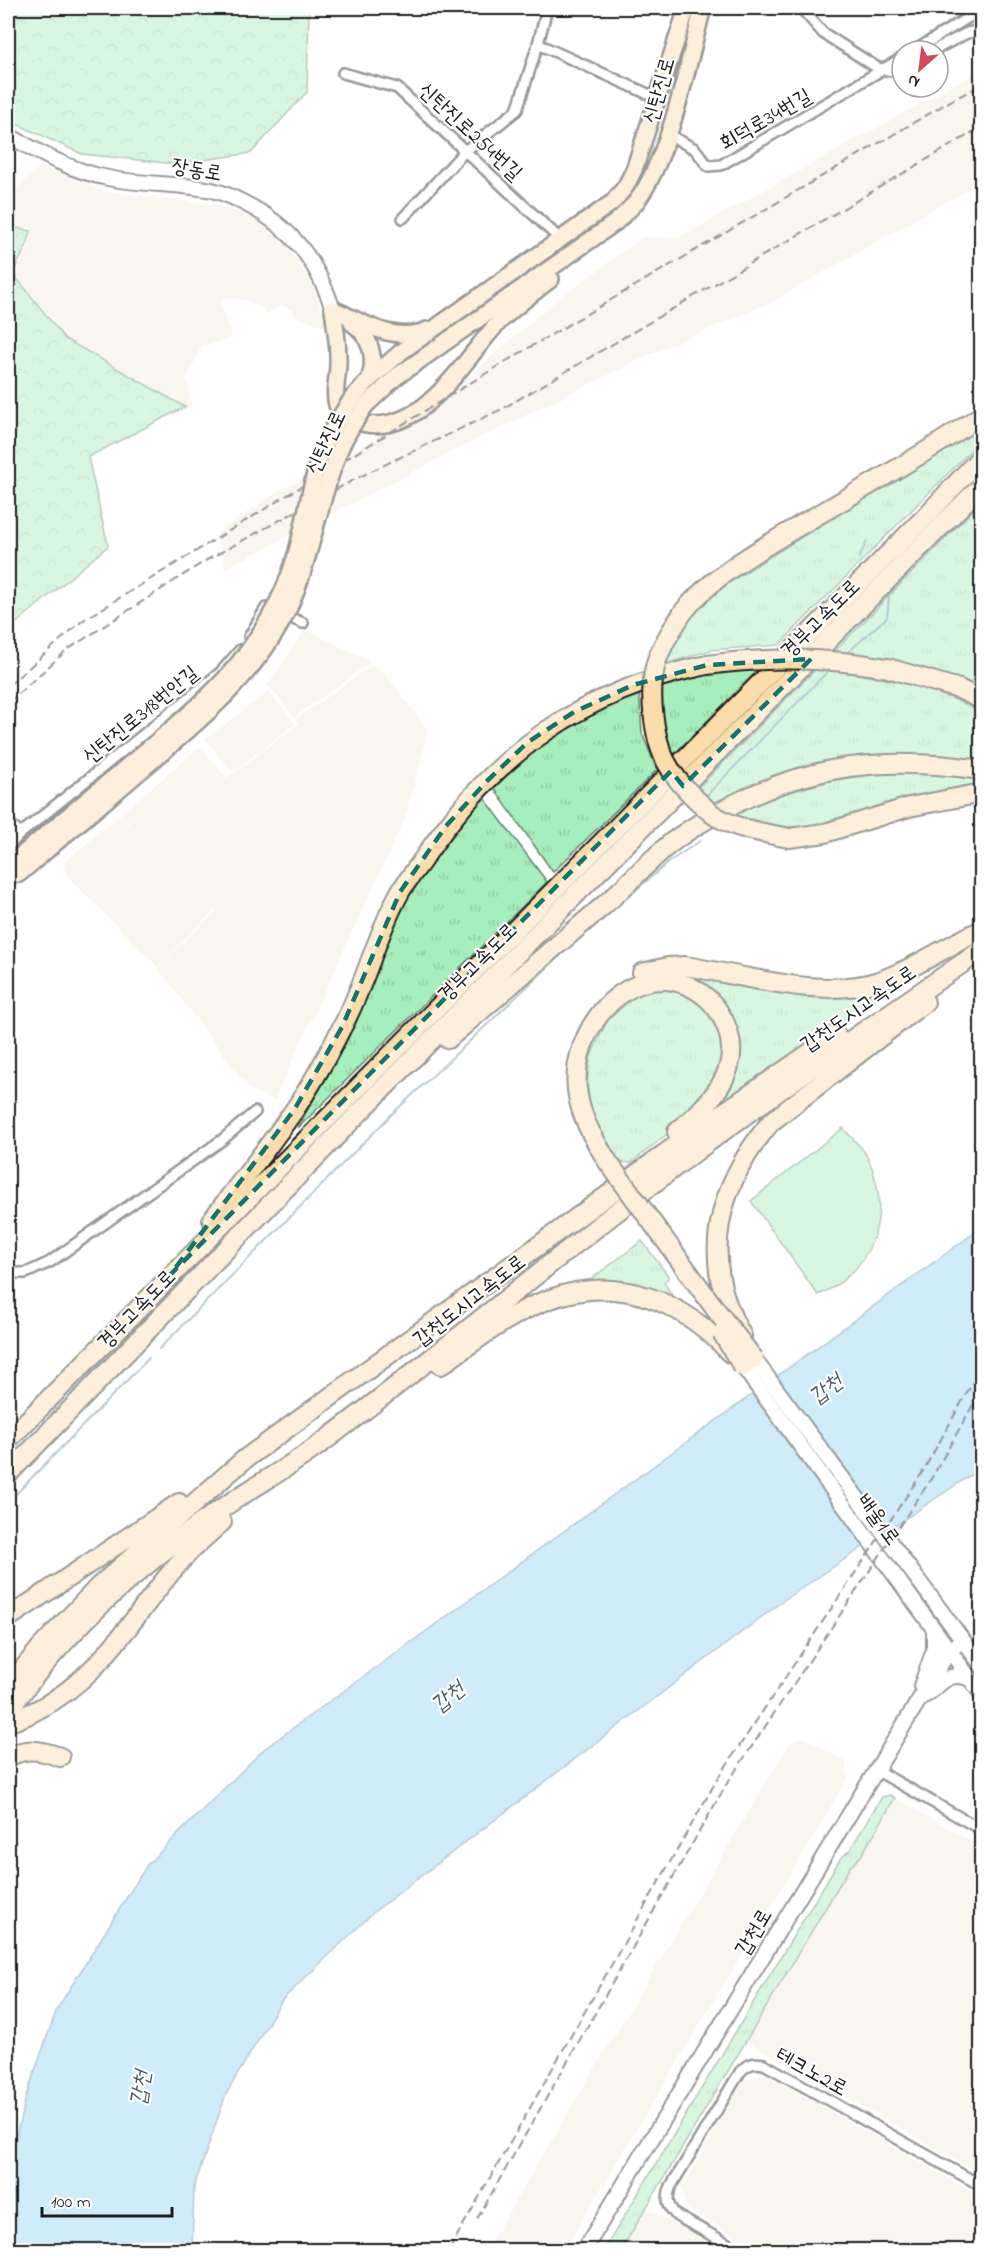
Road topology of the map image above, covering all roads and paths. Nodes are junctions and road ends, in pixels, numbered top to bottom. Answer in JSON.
{"nodes":[{"id":1,"x":547,"y":8,"type":"edge"},
{"id":2,"x":687,"y":8,"type":"edge"},
{"id":3,"x":703,"y":8,"type":"edge"},
{"id":4,"x":801,"y":8,"type":"edge"},
{"id":5,"x":981,"y":9,"type":"edge"},
{"id":6,"x":981,"y":30,"type":"edge"},
{"id":7,"x":933,"y":39,"type":"edge"},
{"id":8,"x":950,"y":41,"type":"edge"},
{"id":9,"x":538,"y":44,"type":"junction"},
{"id":10,"x":890,"y":66,"type":"edge"},
{"id":11,"x":883,"y":70,"type":"junction"},
{"id":12,"x":890,"y":71,"type":"edge"},
{"id":13,"x":343,"y":74,"type":"dead end"},
{"id":14,"x":659,"y":99,"type":"junction"},
{"id":15,"x":667,"y":134,"type":"junction"},
{"id":16,"x":8,"y":135,"type":"edge"},
{"id":17,"x":465,"y":151,"type":"junction"},
{"id":18,"x":403,"y":218,"type":"dead end"},
{"id":19,"x":616,"y":222,"type":"junction"},
{"id":20,"x":561,"y":240,"type":"junction"},
{"id":21,"x":333,"y":309,"type":"junction"},
{"id":22,"x":436,"y":327,"type":"junction"},
{"id":23,"x":369,"y":380,"type":"junction"},
{"id":24,"x":359,"y":402,"type":"junction"},
{"id":25,"x":981,"y":415,"type":"edge"},
{"id":26,"x":981,"y":456,"type":"edge"},
{"id":27,"x":981,"y":485,"type":"edge"},
{"id":28,"x":303,"y":623,"type":"dead end"},
{"id":29,"x":981,"y":700,"type":"edge"},
{"id":30,"x":981,"y":770,"type":"edge"},
{"id":31,"x":981,"y":793,"type":"edge"},
{"id":32,"x":8,"y":822,"type":"edge"},
{"id":33,"x":13,"y":841,"type":"edge"},
{"id":34,"x":29,"y":857,"type":"junction"},
{"id":35,"x":8,"y":869,"type":"edge"},
{"id":36,"x":8,"y":875,"type":"edge"},
{"id":37,"x":981,"y":930,"type":"edge"},
{"id":38,"x":981,"y":937,"type":"edge"},
{"id":39,"x":981,"y":950,"type":"edge"},
{"id":40,"x":981,"y":957,"type":"edge"},
{"id":41,"x":255,"y":1112,"type":"dead end"},
{"id":42,"x":348,"y":1124,"type":"junction"},
{"id":43,"x":606,"y":1165,"type":"junction"},
{"id":44,"x":547,"y":1241,"type":"junction"},
{"id":45,"x":8,"y":1273,"type":"edge"},
{"id":46,"x":170,"y":1275,"type":"junction"},
{"id":47,"x":749,"y":1363,"type":"junction"},
{"id":48,"x":8,"y":1440,"type":"edge"},
{"id":49,"x":321,"y":1443,"type":"junction"},
{"id":50,"x":245,"y":1459,"type":"junction"},
{"id":51,"x":282,"y":1471,"type":"junction"},
{"id":52,"x":8,"y":1474,"type":"edge"},
{"id":53,"x":8,"y":1618,"type":"edge"},
{"id":54,"x":934,"y":1630,"type":"junction"},
{"id":55,"x":963,"y":1640,"type":"junction"},
{"id":56,"x":950,"y":1651,"type":"junction"},
{"id":57,"x":981,"y":1666,"type":"edge"},
{"id":58,"x":970,"y":1679,"type":"junction"},
{"id":59,"x":8,"y":1688,"type":"edge"},
{"id":60,"x":981,"y":1695,"type":"edge"},
{"id":61,"x":919,"y":1700,"type":"junction"},
{"id":62,"x":8,"y":1712,"type":"edge"},
{"id":63,"x":8,"y":1722,"type":"edge"},
{"id":64,"x":8,"y":1757,"type":"edge"},
{"id":65,"x":60,"y":1758,"type":"dead end"},
{"id":66,"x":876,"y":1770,"type":"junction"},
{"id":67,"x":981,"y":1830,"type":"edge"},
{"id":68,"x":981,"y":2186,"type":"edge"},
{"id":69,"x":584,"y":2250,"type":"edge"},
{"id":70,"x":740,"y":2250,"type":"edge"}],
"edges":[{"from":1,"to":9,"type":"street"},
{"from":2,"to":14,"type":"main road","name":"신탄진로"},
{"from":3,"to":15,"type":"main road","name":"신탄진로"},
{"from":4,"to":11,"type":"street"},
{"from":5,"to":7,"type":"street"},
{"from":6,"to":8,"type":"street"},
{"from":9,"to":14,"type":"street"},
{"from":9,"to":17,"type":"street"},
{"from":10,"to":11,"type":"street","name":"회덕로34번길"},
{"from":11,"to":12,"type":"street"},
{"from":11,"to":15,"type":"street","name":"회덕로34번길"},
{"from":13,"to":17,"type":"street","name":"신탄진로254번길"},
{"from":14,"to":20,"type":"main road","name":"신탄진로"},
{"from":15,"to":19,"type":"main road","name":"신탄진로"},
{"from":16,"to":21,"type":"main road","name":"장동로"},
{"from":17,"to":18,"type":"street"},
{"from":17,"to":20,"type":"street","name":"신탄진로254번길"},
{"from":19,"to":21,"type":"main road"},
{"from":19,"to":24,"type":"main road","name":"신탄진로"},
{"from":20,"to":22,"type":"main road","name":"신탄진로"},
{"from":21,"to":22,"type":"main road"},
{"from":21,"to":23,"type":"main road"},
{"from":22,"to":23,"type":"main road","name":"신탄진로"},
{"from":23,"to":24,"type":"main road","name":"신탄진로"},
{"from":24,"to":34,"type":"main road","name":"신탄진로","bridge":true},
{"from":25,"to":31,"type":"highway","bridge":true},
{"from":26,"to":46,"type":"highway","name":"경부고속도로"},
{"from":27,"to":42,"type":"highway","name":"경부고속도로"},
{"from":28,"to":33,"type":"street","name":"신탄진로318번안길"},
{"from":29,"to":46,"type":"highway","bridge":true},
{"from":30,"to":42,"type":"highway"},
{"from":32,"to":33,"type":"street"},
{"from":34,"to":35,"type":"main road","name":"신탄진로"},
{"from":34,"to":36,"type":"main road","name":"신탄진로"},
{"from":37,"to":43,"type":"highway"},
{"from":38,"to":44,"type":"highway","name":"갑천도시고속도로"},
{"from":39,"to":49,"type":"highway","name":"갑천도시고속도로"},
{"from":40,"to":47,"type":"highway","bridge":true},
{"from":41,"to":45,"type":"street"},
{"from":42,"to":52,"type":"highway","name":"경부고속도로"},
{"from":43,"to":44,"type":"highway"},
{"from":43,"to":47,"type":"highway","bridge":true},
{"from":44,"to":50,"type":"highway","name":"갑천도시고속도로"},
{"from":46,"to":48,"type":"highway","name":"경부고속도로"},
{"from":47,"to":49,"type":"highway","bridge":true},
{"from":47,"to":54,"type":"main road","name":"배울1로"},
{"from":47,"to":55,"type":"main road","name":"배울1로"},
{"from":49,"to":51,"type":"highway","name":"갑천도시고속도로"},
{"from":50,"to":53,"type":"highway"},
{"from":50,"to":59,"type":"highway","name":"갑천도시고속도로"},
{"from":51,"to":62,"type":"highway","name":"갑천도시고속도로"},
{"from":51,"to":63,"type":"highway"},
{"from":54,"to":56,"type":"main road","name":"배울1로"},
{"from":54,"to":61,"type":"main road"},
{"from":55,"to":56,"type":"main road","name":"갑천로"},
{"from":55,"to":57,"type":"main road","name":"배울1로"},
{"from":56,"to":58,"type":"main road","name":"배울1로"},
{"from":56,"to":61,"type":"main road","name":"갑천로"},
{"from":58,"to":60,"type":"main road","name":"배울1로"},
{"from":58,"to":61,"type":"main road"},
{"from":61,"to":66,"type":"main road","name":"갑천로"},
{"from":64,"to":65,"type":"highway"},
{"from":66,"to":67,"type":"street"},
{"from":66,"to":69,"type":"main road","name":"갑천로"},
{"from":68,"to":70,"type":"street","name":"테크노2로"}]}
